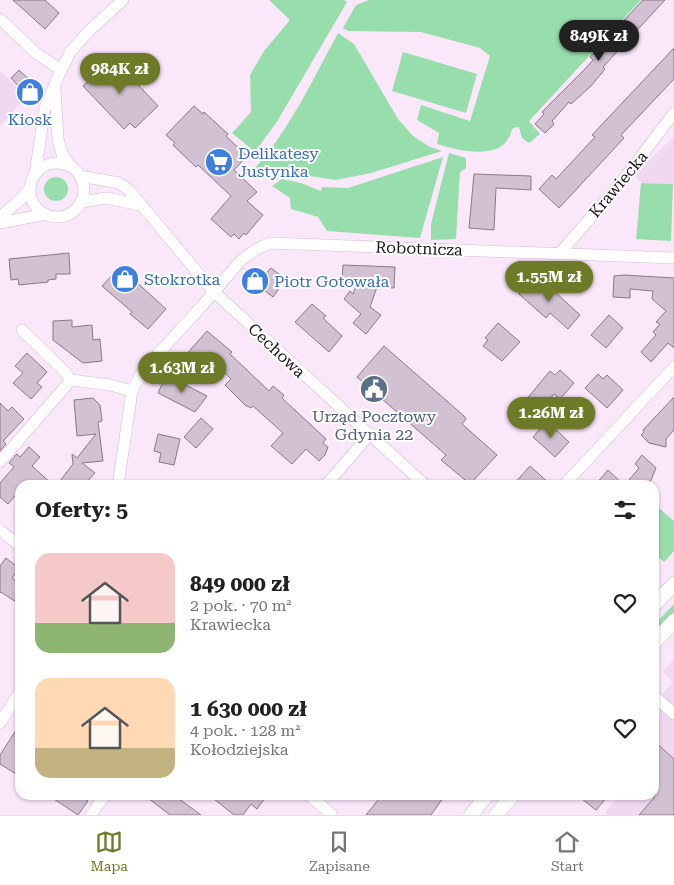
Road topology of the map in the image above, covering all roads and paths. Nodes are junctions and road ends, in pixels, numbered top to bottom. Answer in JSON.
{"nodes":[{"id":1,"x":123,"y":0,"type":"edge"},
{"id":2,"x":0,"y":19,"type":"edge"},
{"id":3,"x":61,"y":70,"type":"junction"},
{"id":4,"x":55,"y":83,"type":"junction"},
{"id":5,"x":674,"y":113,"type":"edge"},
{"id":6,"x":76,"y":172,"type":"junction"},
{"id":7,"x":35,"y":174,"type":"junction"},
{"id":8,"x":30,"y":188,"type":"junction"},
{"id":9,"x":81,"y":202,"type":"junction"},
{"id":10,"x":140,"y":205,"type":"junction"},
{"id":11,"x":46,"y":214,"type":"junction"},
{"id":12,"x":0,"y":217,"type":"edge"},
{"id":13,"x":0,"y":223,"type":"edge"},
{"id":14,"x":560,"y":253,"type":"junction"},
{"id":15,"x":674,"y":258,"type":"edge"},
{"id":16,"x":213,"y":291,"type":"junction"},
{"id":17,"x":22,"y":330,"type":"dead end"},
{"id":18,"x":674,"y":367,"type":"edge"},
{"id":19,"x":71,"y":380,"type":"junction"},
{"id":20,"x":132,"y":391,"type":"junction"},
{"id":21,"x":370,"y":434,"type":"junction"},
{"id":22,"x":0,"y":462,"type":"edge"},
{"id":23,"x":119,"y":480,"type":"edge"},
{"id":24,"x":330,"y":480,"type":"edge"},
{"id":25,"x":420,"y":480,"type":"edge"},
{"id":26,"x":569,"y":480,"type":"edge"},
{"id":27,"x":0,"y":531,"type":"edge"},
{"id":28,"x":15,"y":542,"type":"edge"},
{"id":29,"x":674,"y":584,"type":"edge"},
{"id":30,"x":659,"y":600,"type":"edge"},
{"id":31,"x":674,"y":621,"type":"edge"},
{"id":32,"x":659,"y":638,"type":"edge"},
{"id":33,"x":15,"y":700,"type":"edge"},
{"id":34,"x":659,"y":700,"type":"edge"},
{"id":35,"x":674,"y":714,"type":"edge"},
{"id":36,"x":0,"y":723,"type":"edge"},
{"id":37,"x":102,"y":800,"type":"edge"},
{"id":38,"x":315,"y":800,"type":"edge"},
{"id":39,"x":483,"y":800,"type":"edge"},
{"id":40,"x":509,"y":800,"type":"edge"},
{"id":41,"x":91,"y":815,"type":"edge"},
{"id":42,"x":332,"y":815,"type":"edge"},
{"id":43,"x":471,"y":815,"type":"edge"},
{"id":44,"x":496,"y":815,"type":"edge"}],
"edges":[{"from":1,"to":3,"type":"street"},
{"from":2,"to":3,"type":"street"},
{"from":3,"to":4,"type":"street"},
{"from":4,"to":6,"type":"street"},
{"from":4,"to":7,"type":"street"},
{"from":5,"to":14,"type":"street","name":"Krawiecka"},
{"from":6,"to":7,"type":"street"},
{"from":6,"to":9,"type":"street"},
{"from":6,"to":10,"type":"street","name":"Cechowa"},
{"from":7,"to":8,"type":"street"},
{"from":8,"to":11,"type":"street"},
{"from":8,"to":12,"type":"street"},
{"from":9,"to":10,"type":"street"},
{"from":9,"to":11,"type":"street"},
{"from":10,"to":16,"type":"street","name":"Cechowa"},
{"from":11,"to":13,"type":"street"},
{"from":14,"to":15,"type":"street","name":"Robotnicza"},
{"from":14,"to":16,"type":"street","name":"Robotnicza"},
{"from":16,"to":20,"type":"street","name":"Robotnicza"},
{"from":16,"to":21,"type":"street","name":"Cechowa"},
{"from":17,"to":19,"type":"street"},
{"from":18,"to":26,"type":"street"},
{"from":19,"to":20,"type":"street"},
{"from":19,"to":22,"type":"street"},
{"from":20,"to":23,"type":"street"},
{"from":21,"to":24,"type":"street"},
{"from":21,"to":25,"type":"street","name":"Cechowa"},
{"from":27,"to":28,"type":"street"},
{"from":29,"to":30,"type":"street"},
{"from":31,"to":32,"type":"street"},
{"from":33,"to":36,"type":"street"},
{"from":34,"to":35,"type":"street"},
{"from":37,"to":41,"type":"street"},
{"from":38,"to":42,"type":"street"},
{"from":39,"to":43,"type":"street"},
{"from":40,"to":44,"type":"street"}]}
